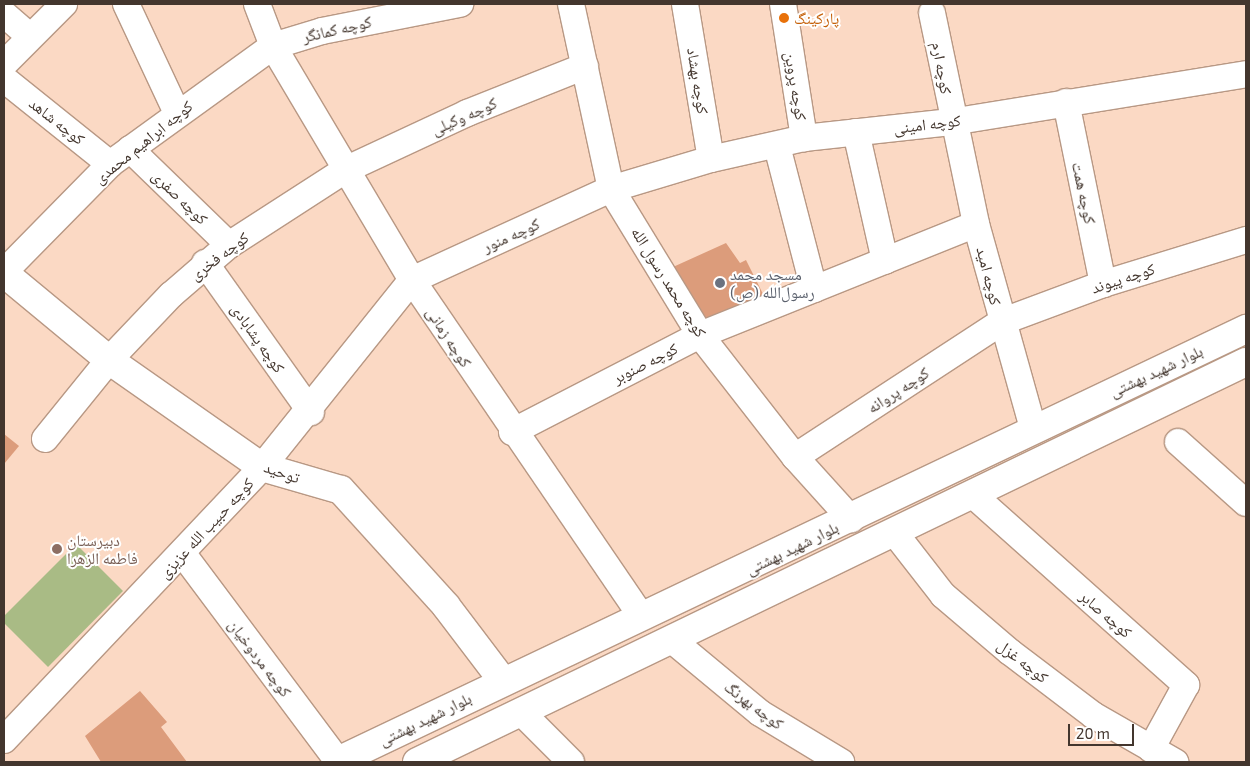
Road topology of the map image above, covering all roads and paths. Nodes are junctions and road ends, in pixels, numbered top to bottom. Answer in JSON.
{"nodes":[{"id":1,"x":64,"y":4,"type":"edge"},
{"id":2,"x":126,"y":4,"type":"edge"},
{"id":3,"x":257,"y":4,"type":"edge"},
{"id":4,"x":460,"y":4,"type":"edge"},
{"id":5,"x":571,"y":4,"type":"edge"},
{"id":6,"x":685,"y":4,"type":"edge"},
{"id":7,"x":783,"y":4,"type":"edge"},
{"id":8,"x":932,"y":13,"type":"dead end"},
{"id":9,"x":4,"y":14,"type":"edge"},
{"id":10,"x":28,"y":35,"type":"junction"},
{"id":11,"x":273,"y":46,"type":"junction"},
{"id":12,"x":4,"y":64,"type":"edge"},
{"id":13,"x":585,"y":66,"type":"junction"},
{"id":14,"x":1246,"y":74,"type":"edge"},
{"id":15,"x":4,"y":79,"type":"edge"},
{"id":16,"x":1066,"y":102,"type":"junction"},
{"id":17,"x":177,"y":113,"type":"junction"},
{"id":18,"x":951,"y":122,"type":"junction"},
{"id":19,"x":856,"y":132,"type":"junction"},
{"id":20,"x":804,"y":138,"type":"junction"},
{"id":21,"x":776,"y":146,"type":"junction"},
{"id":22,"x":120,"y":156,"type":"junction"},
{"id":23,"x":711,"y":159,"type":"junction"},
{"id":24,"x":345,"y":170,"type":"junction"},
{"id":25,"x":611,"y":189,"type":"junction"},
{"id":26,"x":976,"y":224,"type":"junction"},
{"id":27,"x":1246,"y":240,"type":"edge"},
{"id":28,"x":229,"y":245,"type":"junction"},
{"id":29,"x":885,"y":261,"type":"junction"},
{"id":30,"x":205,"y":263,"type":"junction"},
{"id":31,"x":4,"y":272,"type":"edge"},
{"id":32,"x":412,"y":280,"type":"junction"},
{"id":33,"x":1103,"y":284,"type":"junction"},
{"id":34,"x":814,"y":289,"type":"junction"},
{"id":35,"x":1001,"y":322,"type":"junction"},
{"id":36,"x":1246,"y":329,"type":"edge"},
{"id":37,"x":700,"y":334,"type":"junction"},
{"id":38,"x":109,"y":360,"type":"junction"},
{"id":39,"x":1246,"y":362,"type":"edge"},
{"id":40,"x":311,"y":412,"type":"junction"},
{"id":41,"x":1033,"y":428,"type":"junction"},
{"id":42,"x":512,"y":432,"type":"junction"},
{"id":43,"x":46,"y":439,"type":"dead end"},
{"id":44,"x":1178,"y":442,"type":"dead end"},
{"id":45,"x":795,"y":457,"type":"junction"},
{"id":46,"x":262,"y":467,"type":"junction"},
{"id":47,"x":972,"y":494,"type":"junction"},
{"id":48,"x":1246,"y":503,"type":"edge"},
{"id":49,"x":851,"y":519,"type":"junction"},
{"id":50,"x":894,"y":532,"type":"junction"},
{"id":51,"x":183,"y":554,"type":"junction"},
{"id":52,"x":641,"y":616,"type":"junction"},
{"id":53,"x":672,"y":640,"type":"junction"},
{"id":54,"x":503,"y":681,"type":"junction"},
{"id":55,"x":523,"y":714,"type":"junction"},
{"id":56,"x":4,"y":740,"type":"edge"},
{"id":57,"x":1151,"y":749,"type":"junction"},
{"id":58,"x":337,"y":762,"type":"edge"},
{"id":59,"x":417,"y":762,"type":"edge"},
{"id":60,"x":571,"y":762,"type":"edge"},
{"id":61,"x":841,"y":762,"type":"edge"},
{"id":62,"x":1175,"y":762,"type":"edge"}],
"edges":[{"from":1,"to":10,"type":"street"},
{"from":2,"to":17,"type":"street"},
{"from":3,"to":11,"type":"street","name":"کوچه زمانی"},
{"from":4,"to":11,"type":"street","name":"کوچه کمانگر"},
{"from":5,"to":13,"type":"street","name":"کوچه محمد رسول الله"},
{"from":6,"to":23,"type":"street","name":"کوچه بهشاد"},
{"from":7,"to":20,"type":"street","name":"کوچه پروین"},
{"from":8,"to":18,"type":"street","name":"کوچه ارم"},
{"from":9,"to":10,"type":"street"},
{"from":10,"to":12,"type":"street"},
{"from":11,"to":17,"type":"street","name":"کوچه ابراهیم محمدی"},
{"from":11,"to":24,"type":"street","name":"کوچه زمانی"},
{"from":13,"to":24,"type":"street","name":"کوچه وکیلی"},
{"from":13,"to":25,"type":"street","name":"کوچه محمد رسول الله"},
{"from":14,"to":16,"type":"street","name":"کوچه امینی"},
{"from":15,"to":22,"type":"street","name":"کوچه شاهد"},
{"from":16,"to":18,"type":"street","name":"کوچه امینی"},
{"from":16,"to":33,"type":"street","name":"کوچه همت"},
{"from":17,"to":22,"type":"street","name":"کوچه ابراهیم محمدی"},
{"from":18,"to":19,"type":"street","name":"کوچه امینی"},
{"from":18,"to":26,"type":"street","name":"کوچه امید"},
{"from":19,"to":20,"type":"street","name":"کوچه امینی"},
{"from":19,"to":29,"type":"street"},
{"from":20,"to":21,"type":"street","name":"کوچه امینی"},
{"from":21,"to":23,"type":"street","name":"کوچه امینی"},
{"from":21,"to":34,"type":"street"},
{"from":22,"to":28,"type":"street","name":"کوچه صفری"},
{"from":22,"to":31,"type":"street","name":"کوچه ابراهیم محمدی"},
{"from":23,"to":25,"type":"street","name":"کوچه امینی"},
{"from":24,"to":28,"type":"street","name":"کوچه فخری"},
{"from":24,"to":32,"type":"street","name":"کوچه زمانی"},
{"from":25,"to":32,"type":"street","name":"کوچه منور"},
{"from":25,"to":37,"type":"street","name":"کوچه محمد رسول الله"},
{"from":26,"to":29,"type":"street","name":"کوچه صنوبر"},
{"from":26,"to":35,"type":"street","name":"کوچه امید"},
{"from":27,"to":33,"type":"street","name":"کوچه پیوند"},
{"from":28,"to":30,"type":"street","name":"کوچه فخری"},
{"from":29,"to":34,"type":"street","name":"کوچه صنوبر"},
{"from":30,"to":38,"type":"street","name":"کوچه فخری"},
{"from":30,"to":40,"type":"street","name":"کوچه پشابادی"},
{"from":31,"to":38,"type":"main road","name":"توحید"},
{"from":32,"to":40,"type":"street","name":"کوچه حبیب الله عزیزی"},
{"from":32,"to":42,"type":"street","name":"کوچه زمانی"},
{"from":33,"to":35,"type":"street","name":"کوچه پیوند"},
{"from":34,"to":37,"type":"street","name":"کوچه صنوبر"},
{"from":35,"to":41,"type":"street","name":"کوچه امید"},
{"from":35,"to":45,"type":"street","name":"کوچه پروانه"},
{"from":36,"to":41,"type":"main road","name":"بلوار شهید بهشتی"},
{"from":37,"to":42,"type":"street","name":"کوچه صنوبر"},
{"from":37,"to":45,"type":"street","name":"کوچه محمد رسول الله"},
{"from":38,"to":43,"type":"street","name":"کوچه فخری"},
{"from":38,"to":46,"type":"main road","name":"توحید"},
{"from":39,"to":47,"type":"main road","name":"بلوار شهید بهشتی"},
{"from":40,"to":46,"type":"street","name":"کوچه حبیب الله عزیزی"},
{"from":41,"to":49,"type":"main road","name":"بلوار شهید بهشتی"},
{"from":42,"to":52,"type":"street","name":"کوچه زمانی"},
{"from":44,"to":48,"type":"street"},
{"from":45,"to":49,"type":"street","name":"کوچه محمد رسول الله"},
{"from":46,"to":51,"type":"street","name":"کوچه حبیب الله عزیزی"},
{"from":46,"to":54,"type":"main road","name":"توحید"},
{"from":47,"to":50,"type":"main road","name":"بلوار شهید بهشتی"},
{"from":47,"to":57,"type":"street","name":"کوچه صابر"},
{"from":49,"to":52,"type":"main road","name":"بلوار شهید بهشتی"},
{"from":50,"to":53,"type":"main road","name":"بلوار شهید بهشتی"},
{"from":50,"to":57,"type":"street","name":"کوچه غزل"},
{"from":51,"to":56,"type":"street","name":"کوچه حبیب الله عزیزی"},
{"from":51,"to":58,"type":"street","name":"کوچه مردوخیان"},
{"from":52,"to":54,"type":"main road","name":"بلوار شهید بهشتی"},
{"from":53,"to":55,"type":"main road","name":"بلوار شهید بهشتی"},
{"from":53,"to":61,"type":"street","name":"کوچه بهرنگ"},
{"from":54,"to":58,"type":"main road","name":"بلوار شهید بهشتی"},
{"from":55,"to":59,"type":"main road","name":"بلوار شهید بهشتی"},
{"from":55,"to":60,"type":"street"},
{"from":57,"to":62,"type":"street","name":"کوچه غزل"}]}
